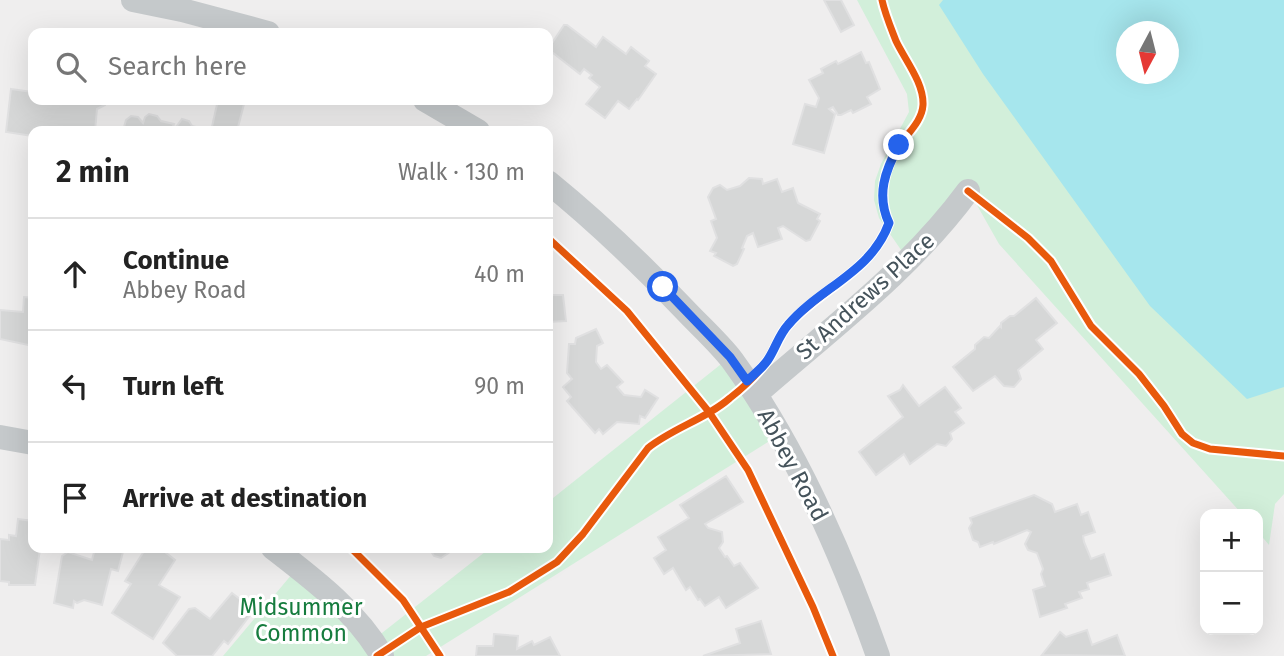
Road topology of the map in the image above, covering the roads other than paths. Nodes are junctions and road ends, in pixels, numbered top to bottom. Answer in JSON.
{"nodes":[{"id":1,"x":133,"y":0,"type":"edge"},
{"id":2,"x":249,"y":28,"type":"edge"},
{"id":3,"x":434,"y":105,"type":"edge"},
{"id":4,"x":469,"y":126,"type":"edge"},
{"id":5,"x":553,"y":186,"type":"edge"},
{"id":6,"x":968,"y":191,"type":"dead end"},
{"id":7,"x":755,"y":394,"type":"junction"},
{"id":8,"x":0,"y":437,"type":"edge"},
{"id":9,"x":28,"y":442,"type":"edge"},
{"id":10,"x":279,"y":553,"type":"edge"},
{"id":11,"x":382,"y":656,"type":"edge"},
{"id":12,"x":878,"y":656,"type":"edge"}],
"edges":[{"from":1,"to":2,"type":"street"},
{"from":3,"to":4,"type":"street"},
{"from":5,"to":7,"type":"street","name":"Abbey Road"},
{"from":6,"to":7,"type":"street","name":"St Andrews Place"},
{"from":7,"to":12,"type":"street","name":"Abbey Road"},
{"from":8,"to":9,"type":"street"},
{"from":10,"to":11,"type":"street"}]}
